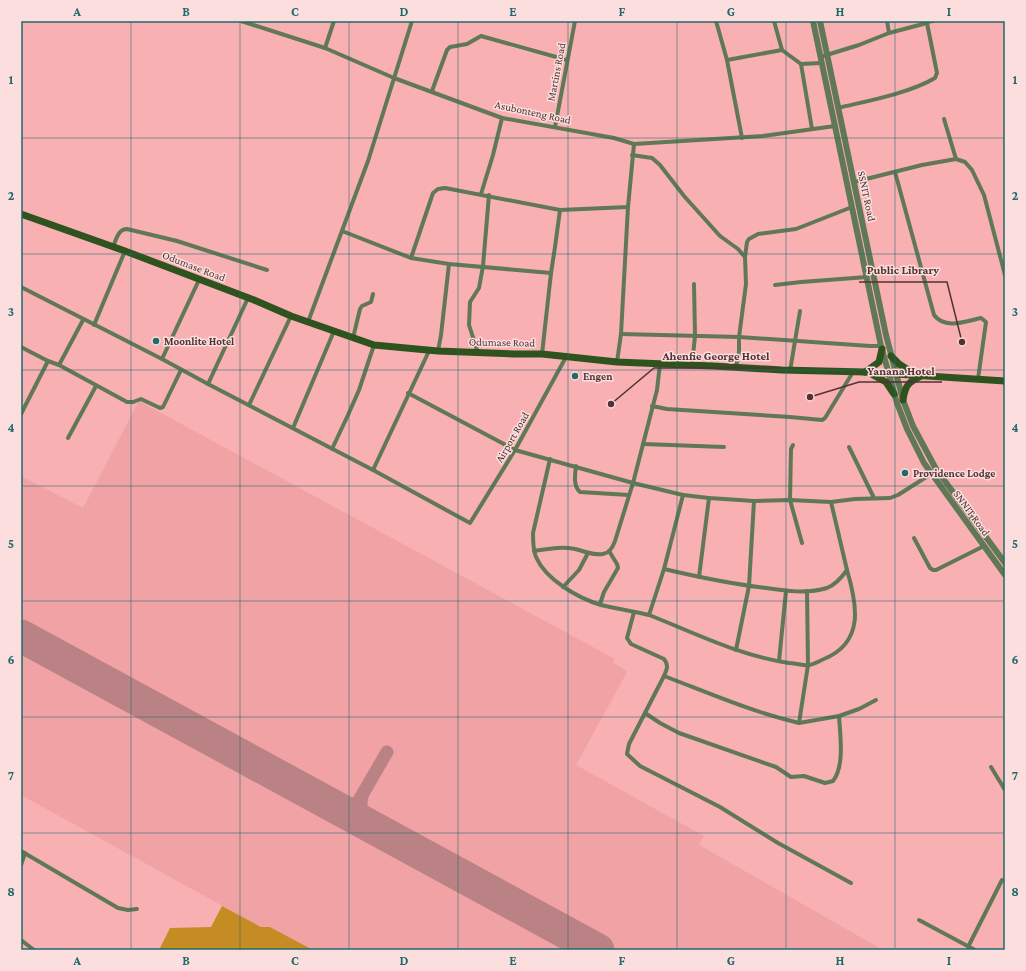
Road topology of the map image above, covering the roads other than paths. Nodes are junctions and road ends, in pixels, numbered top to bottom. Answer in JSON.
{"nodes":[{"id":1,"x":241,"y":21,"type":"edge"},
{"id":2,"x":334,"y":21,"type":"edge"},
{"id":3,"x":412,"y":21,"type":"edge"},
{"id":4,"x":575,"y":21,"type":"edge"},
{"id":5,"x":716,"y":21,"type":"edge"},
{"id":6,"x":774,"y":21,"type":"edge"},
{"id":7,"x":887,"y":21,"type":"edge"},
{"id":8,"x":933,"y":21,"type":"edge"},
{"id":9,"x":926,"y":22,"type":"edge"},
{"id":10,"x":817,"y":24,"type":"edge"},
{"id":11,"x":889,"y":33,"type":"junction"},
{"id":12,"x":325,"y":48,"type":"junction"},
{"id":13,"x":782,"y":50,"type":"junction"},
{"id":14,"x":823,"y":58,"type":"junction"},
{"id":15,"x":567,"y":60,"type":"junction"},
{"id":16,"x":727,"y":60,"type":"junction"},
{"id":17,"x":801,"y":64,"type":"junction"},
{"id":18,"x":394,"y":78,"type":"junction"},
{"id":19,"x":432,"y":91,"type":"junction"},
{"id":20,"x":838,"y":108,"type":"junction"},
{"id":21,"x":502,"y":118,"type":"junction"},
{"id":22,"x":944,"y":119,"type":"dead end"},
{"id":23,"x":835,"y":126,"type":"junction"},
{"id":24,"x":555,"y":127,"type":"junction"},
{"id":25,"x":812,"y":129,"type":"junction"},
{"id":26,"x":742,"y":138,"type":"junction"},
{"id":27,"x":634,"y":144,"type":"junction"},
{"id":28,"x":632,"y":155,"type":"junction"},
{"id":29,"x":956,"y":158,"type":"junction"},
{"id":30,"x":895,"y":172,"type":"junction"},
{"id":31,"x":854,"y":182,"type":"junction"},
{"id":32,"x":481,"y":194,"type":"junction"},
{"id":33,"x":489,"y":195,"type":"junction"},
{"id":34,"x":853,"y":206,"type":"junction"},
{"id":35,"x":628,"y":207,"type":"junction"},
{"id":36,"x":560,"y":210,"type":"junction"},
{"id":37,"x":21,"y":214,"type":"edge"},
{"id":38,"x":342,"y":231,"type":"junction"},
{"id":39,"x":113,"y":247,"type":"junction"},
{"id":40,"x":125,"y":251,"type":"junction"},
{"id":41,"x":745,"y":257,"type":"junction"},
{"id":42,"x":411,"y":258,"type":"junction"},
{"id":43,"x":449,"y":264,"type":"junction"},
{"id":44,"x":483,"y":266,"type":"junction"},
{"id":45,"x":267,"y":270,"type":"dead end"},
{"id":46,"x":551,"y":273,"type":"junction"},
{"id":47,"x":1005,"y":275,"type":"edge"},
{"id":48,"x":867,"y":277,"type":"junction"},
{"id":49,"x":199,"y":280,"type":"junction"},
{"id":50,"x":694,"y":284,"type":"dead end"},
{"id":51,"x":775,"y":285,"type":"dead end"},
{"id":52,"x":21,"y":287,"type":"edge"},
{"id":53,"x":373,"y":294,"type":"dead end"},
{"id":54,"x":248,"y":298,"type":"junction"},
{"id":55,"x":800,"y":311,"type":"dead end"},
{"id":56,"x":291,"y":316,"type":"junction"},
{"id":57,"x":83,"y":320,"type":"junction"},
{"id":58,"x":308,"y":322,"type":"junction"},
{"id":59,"x":94,"y":325,"type":"junction"},
{"id":60,"x":334,"y":331,"type":"junction"},
{"id":61,"x":621,"y":334,"type":"junction"},
{"id":62,"x":695,"y":336,"type":"junction"},
{"id":63,"x":739,"y":337,"type":"junction"},
{"id":64,"x":352,"y":338,"type":"junction"},
{"id":65,"x":795,"y":340,"type":"junction"},
{"id":66,"x":374,"y":345,"type":"junction"},
{"id":67,"x":21,"y":346,"type":"edge"},
{"id":68,"x":882,"y":348,"type":"junction"},
{"id":69,"x":429,"y":351,"type":"junction"},
{"id":70,"x":438,"y":351,"type":"junction"},
{"id":71,"x":478,"y":353,"type":"junction"},
{"id":72,"x":542,"y":354,"type":"junction"},
{"id":73,"x":891,"y":356,"type":"junction"},
{"id":74,"x":566,"y":357,"type":"junction"},
{"id":75,"x":162,"y":359,"type":"junction"},
{"id":76,"x":48,"y":361,"type":"junction"},
{"id":77,"x":617,"y":362,"type":"junction"},
{"id":78,"x":660,"y":364,"type":"junction"},
{"id":79,"x":58,"y":365,"type":"junction"},
{"id":80,"x":692,"y":365,"type":"junction"},
{"id":81,"x":736,"y":367,"type":"junction"},
{"id":82,"x":181,"y":370,"type":"junction"},
{"id":83,"x":790,"y":370,"type":"junction"},
{"id":84,"x":853,"y":372,"type":"junction"},
{"id":85,"x":865,"y":372,"type":"junction"},
{"id":86,"x":892,"y":375,"type":"junction"},
{"id":87,"x":919,"y":376,"type":"junction"},
{"id":88,"x":978,"y":379,"type":"junction"},
{"id":89,"x":1005,"y":381,"type":"edge"},
{"id":90,"x":208,"y":384,"type":"junction"},
{"id":91,"x":96,"y":386,"type":"junction"},
{"id":92,"x":408,"y":393,"type":"junction"},
{"id":93,"x":894,"y":394,"type":"junction"},
{"id":94,"x":903,"y":400,"type":"junction"},
{"id":95,"x":249,"y":405,"type":"junction"},
{"id":96,"x":652,"y":406,"type":"junction"},
{"id":97,"x":21,"y":414,"type":"edge"},
{"id":98,"x":293,"y":428,"type":"junction"},
{"id":99,"x":68,"y":438,"type":"dead end"},
{"id":100,"x":643,"y":444,"type":"junction"},
{"id":101,"x":793,"y":445,"type":"dead end"},
{"id":102,"x":724,"y":446,"type":"dead end"},
{"id":103,"x":849,"y":447,"type":"dead end"},
{"id":104,"x":332,"y":449,"type":"junction"},
{"id":105,"x":515,"y":450,"type":"junction"},
{"id":106,"x":550,"y":459,"type":"junction"},
{"id":107,"x":576,"y":466,"type":"junction"},
{"id":108,"x":373,"y":470,"type":"junction"},
{"id":109,"x":931,"y":474,"type":"junction"},
{"id":110,"x":633,"y":483,"type":"junction"},
{"id":111,"x":683,"y":495,"type":"junction"},
{"id":112,"x":629,"y":496,"type":"junction"},
{"id":113,"x":709,"y":498,"type":"junction"},
{"id":114,"x":874,"y":498,"type":"junction"},
{"id":115,"x":790,"y":500,"type":"junction"},
{"id":116,"x":754,"y":501,"type":"junction"},
{"id":117,"x":831,"y":502,"type":"junction"},
{"id":118,"x":914,"y":538,"type":"dead end"},
{"id":119,"x":802,"y":543,"type":"dead end"},
{"id":120,"x":984,"y":546,"type":"junction"},
{"id":121,"x":534,"y":551,"type":"junction"},
{"id":122,"x":609,"y":551,"type":"junction"},
{"id":123,"x":588,"y":553,"type":"junction"},
{"id":124,"x":1005,"y":562,"type":"edge"},
{"id":125,"x":998,"y":566,"type":"junction"},
{"id":126,"x":664,"y":569,"type":"junction"},
{"id":127,"x":847,"y":570,"type":"junction"},
{"id":128,"x":1005,"y":575,"type":"edge"},
{"id":129,"x":699,"y":577,"type":"junction"},
{"id":130,"x":749,"y":586,"type":"junction"},
{"id":131,"x":563,"y":587,"type":"junction"},
{"id":132,"x":786,"y":591,"type":"junction"},
{"id":133,"x":807,"y":591,"type":"junction"},
{"id":134,"x":600,"y":604,"type":"junction"},
{"id":135,"x":634,"y":612,"type":"junction"},
{"id":136,"x":649,"y":615,"type":"junction"},
{"id":137,"x":736,"y":650,"type":"junction"},
{"id":138,"x":780,"y":661,"type":"junction"},
{"id":139,"x":808,"y":665,"type":"junction"},
{"id":140,"x":664,"y":676,"type":"junction"},
{"id":141,"x":876,"y":700,"type":"dead end"},
{"id":142,"x":645,"y":713,"type":"junction"},
{"id":143,"x":839,"y":716,"type":"junction"},
{"id":144,"x":799,"y":723,"type":"junction"},
{"id":145,"x":991,"y":767,"type":"dead end"},
{"id":146,"x":1005,"y":790,"type":"edge"},
{"id":147,"x":23,"y":852,"type":"edge"},
{"id":148,"x":21,"y":865,"type":"edge"},
{"id":149,"x":1002,"y":880,"type":"dead end"},
{"id":150,"x":851,"y":883,"type":"dead end"},
{"id":151,"x":137,"y":909,"type":"dead end"},
{"id":152,"x":919,"y":920,"type":"dead end"},
{"id":153,"x":21,"y":940,"type":"edge"},
{"id":154,"x":968,"y":946,"type":"junction"},
{"id":155,"x":34,"y":950,"type":"edge"},
{"id":156,"x":974,"y":950,"type":"edge"}],
"edges":[{"from":1,"to":12,"type":"street","name":"Asubonteng Road"},
{"from":2,"to":12,"type":"street"},
{"from":3,"to":18,"type":"street"},
{"from":4,"to":15,"type":"street","name":"Martins Road"},
{"from":5,"to":16,"type":"street"},
{"from":6,"to":13,"type":"street"},
{"from":7,"to":11,"type":"street"},
{"from":8,"to":9,"type":"street"},
{"from":9,"to":11,"type":"street"},
{"from":9,"to":20,"type":"street"},
{"from":10,"to":14,"type":"street","name":"SSNIT Road"},
{"from":11,"to":14,"type":"street"},
{"from":12,"to":18,"type":"street","name":"Asubonteng Road"},
{"from":13,"to":16,"type":"street"},
{"from":13,"to":17,"type":"street"},
{"from":14,"to":17,"type":"street"},
{"from":14,"to":20,"type":"street","name":"SSNIT Road"},
{"from":14,"to":23,"type":"street","name":"SSNIT Road"},
{"from":15,"to":19,"type":"street"},
{"from":15,"to":24,"type":"street","name":"Martins Road"},
{"from":16,"to":26,"type":"street"},
{"from":17,"to":25,"type":"street"},
{"from":18,"to":19,"type":"street","name":"Asubonteng Road"},
{"from":18,"to":38,"type":"street"},
{"from":19,"to":21,"type":"street","name":"Asubonteng Road"},
{"from":20,"to":31,"type":"street","name":"SSNIT Road"},
{"from":21,"to":24,"type":"street","name":"Asubonteng Road"},
{"from":21,"to":32,"type":"street"},
{"from":22,"to":29,"type":"street"},
{"from":23,"to":25,"type":"street","name":"Asubonteng Road"},
{"from":23,"to":34,"type":"street","name":"SSNIT Road"},
{"from":24,"to":27,"type":"street","name":"Asubonteng Road"},
{"from":25,"to":26,"type":"street","name":"Asubonteng Road"},
{"from":26,"to":27,"type":"street","name":"Asubonteng Road"},
{"from":27,"to":28,"type":"street"},
{"from":28,"to":35,"type":"street"},
{"from":28,"to":41,"type":"street"},
{"from":29,"to":30,"type":"street"},
{"from":29,"to":47,"type":"street"},
{"from":30,"to":31,"type":"street"},
{"from":30,"to":88,"type":"street"},
{"from":31,"to":73,"type":"street","name":"SSNIT Road"},
{"from":32,"to":33,"type":"street"},
{"from":32,"to":42,"type":"street"},
{"from":33,"to":36,"type":"street"},
{"from":33,"to":44,"type":"street"},
{"from":34,"to":41,"type":"street"},
{"from":34,"to":48,"type":"street","name":"SSNIT Road"},
{"from":35,"to":36,"type":"street"},
{"from":35,"to":61,"type":"street"},
{"from":36,"to":46,"type":"street"},
{"from":37,"to":39,"type":"main road","name":"Odumase Road"},
{"from":38,"to":42,"type":"street"},
{"from":38,"to":58,"type":"street"},
{"from":39,"to":40,"type":"main road","name":"Odumase Road"},
{"from":39,"to":45,"type":"street"},
{"from":40,"to":49,"type":"main road","name":"Odumase Road"},
{"from":40,"to":59,"type":"street"},
{"from":41,"to":63,"type":"street"},
{"from":42,"to":43,"type":"street"},
{"from":43,"to":44,"type":"street"},
{"from":43,"to":70,"type":"street"},
{"from":44,"to":46,"type":"street"},
{"from":44,"to":71,"type":"street"},
{"from":46,"to":72,"type":"street"},
{"from":48,"to":51,"type":"street"},
{"from":48,"to":68,"type":"street","name":"SSNIT Road"},
{"from":49,"to":54,"type":"main road","name":"Odumase Road"},
{"from":49,"to":75,"type":"street"},
{"from":50,"to":62,"type":"street"},
{"from":52,"to":57,"type":"street"},
{"from":53,"to":64,"type":"street"},
{"from":54,"to":56,"type":"main road","name":"Odumase Road"},
{"from":54,"to":90,"type":"street"},
{"from":55,"to":65,"type":"street"},
{"from":56,"to":58,"type":"main road","name":"Odumase Road"},
{"from":56,"to":95,"type":"street"},
{"from":57,"to":59,"type":"street"},
{"from":57,"to":79,"type":"street"},
{"from":58,"to":60,"type":"main road","name":"Odumase Road"},
{"from":59,"to":75,"type":"street"},
{"from":60,"to":64,"type":"main road","name":"Odumase Road"},
{"from":60,"to":98,"type":"street"},
{"from":61,"to":62,"type":"street"},
{"from":61,"to":77,"type":"street"},
{"from":62,"to":63,"type":"street"},
{"from":62,"to":80,"type":"street"},
{"from":63,"to":65,"type":"street"},
{"from":63,"to":81,"type":"street"},
{"from":64,"to":66,"type":"main road","name":"Odumase Road"},
{"from":65,"to":68,"type":"street"},
{"from":65,"to":83,"type":"street"},
{"from":66,"to":69,"type":"main road","name":"Odumase Road"},
{"from":66,"to":104,"type":"street"},
{"from":67,"to":76,"type":"street"},
{"from":68,"to":85,"type":"main road"},
{"from":68,"to":86,"type":"street","name":"SSNIT Road"},
{"from":69,"to":70,"type":"main road","name":"Odumase Road"},
{"from":69,"to":92,"type":"street"},
{"from":70,"to":71,"type":"main road","name":"Odumase Road"},
{"from":71,"to":72,"type":"main road","name":"Odumase Road"},
{"from":72,"to":74,"type":"main road","name":"Odumase Road"},
{"from":73,"to":86,"type":"street","name":"SSNIT Road"},
{"from":73,"to":87,"type":"main road"},
{"from":74,"to":77,"type":"main road","name":"Odumase Road"},
{"from":74,"to":105,"type":"street","name":"Airport Road"},
{"from":75,"to":82,"type":"street"},
{"from":76,"to":79,"type":"street"},
{"from":76,"to":97,"type":"street"},
{"from":77,"to":78,"type":"main road","name":"Odumase Road"},
{"from":78,"to":80,"type":"main road","name":"Odumase Road"},
{"from":78,"to":96,"type":"street"},
{"from":79,"to":91,"type":"street"},
{"from":80,"to":81,"type":"main road","name":"Odumase Road"},
{"from":81,"to":83,"type":"main road","name":"Odumase Road"},
{"from":82,"to":90,"type":"street"},
{"from":82,"to":91,"type":"street"},
{"from":83,"to":84,"type":"main road","name":"Odumase Road"},
{"from":84,"to":85,"type":"main road","name":"Odumase Road"},
{"from":84,"to":96,"type":"street"},
{"from":85,"to":86,"type":"main road","name":"Odumase Road"},
{"from":85,"to":93,"type":"main road"},
{"from":86,"to":87,"type":"main road","name":"Odumase Road"},
{"from":86,"to":93,"type":"street","name":"SNNIT Road"},
{"from":86,"to":94,"type":"street","name":"SNNIT Road"},
{"from":87,"to":88,"type":"main road","name":"Odumase Road"},
{"from":87,"to":94,"type":"main road"},
{"from":88,"to":89,"type":"main road","name":"Odumase Road"},
{"from":90,"to":95,"type":"street"},
{"from":91,"to":99,"type":"street"},
{"from":92,"to":105,"type":"street"},
{"from":92,"to":108,"type":"street"},
{"from":93,"to":109,"type":"street","name":"SNNIT Road"},
{"from":94,"to":124,"type":"street","name":"SNNIT Road"},
{"from":95,"to":98,"type":"street"},
{"from":96,"to":100,"type":"street"},
{"from":98,"to":104,"type":"street"},
{"from":100,"to":102,"type":"street"},
{"from":100,"to":110,"type":"street"},
{"from":101,"to":115,"type":"street"},
{"from":103,"to":114,"type":"street"},
{"from":104,"to":108,"type":"street"},
{"from":105,"to":106,"type":"street"},
{"from":105,"to":108,"type":"street","name":"Airport Road"},
{"from":106,"to":107,"type":"street"},
{"from":106,"to":121,"type":"street"},
{"from":107,"to":110,"type":"street"},
{"from":107,"to":112,"type":"street"},
{"from":109,"to":114,"type":"street"},
{"from":109,"to":120,"type":"street","name":"SNNIT Road"},
{"from":110,"to":111,"type":"street"},
{"from":110,"to":112,"type":"street"},
{"from":111,"to":113,"type":"street"},
{"from":111,"to":126,"type":"street"},
{"from":112,"to":122,"type":"street"},
{"from":113,"to":116,"type":"street"},
{"from":113,"to":129,"type":"street"},
{"from":114,"to":117,"type":"street"},
{"from":115,"to":116,"type":"street"},
{"from":115,"to":117,"type":"street"},
{"from":115,"to":119,"type":"street"},
{"from":116,"to":130,"type":"street"},
{"from":117,"to":127,"type":"street"},
{"from":118,"to":120,"type":"street"},
{"from":120,"to":125,"type":"street","name":"SNNIT Road"},
{"from":121,"to":123,"type":"street"},
{"from":121,"to":131,"type":"street"},
{"from":122,"to":123,"type":"street"},
{"from":122,"to":134,"type":"street"},
{"from":123,"to":131,"type":"street"},
{"from":124,"to":125,"type":"street"},
{"from":125,"to":128,"type":"street","name":"SNNIT Road"},
{"from":126,"to":129,"type":"street"},
{"from":126,"to":136,"type":"street"},
{"from":127,"to":133,"type":"street"},
{"from":127,"to":139,"type":"street"},
{"from":129,"to":130,"type":"street"},
{"from":130,"to":132,"type":"street"},
{"from":130,"to":137,"type":"street"},
{"from":131,"to":134,"type":"street"},
{"from":132,"to":133,"type":"street"},
{"from":132,"to":138,"type":"street"},
{"from":133,"to":139,"type":"street"},
{"from":134,"to":135,"type":"street"},
{"from":135,"to":136,"type":"street"},
{"from":135,"to":140,"type":"street"},
{"from":136,"to":137,"type":"street"},
{"from":137,"to":138,"type":"street"},
{"from":138,"to":139,"type":"street"},
{"from":139,"to":144,"type":"street"},
{"from":140,"to":142,"type":"street"},
{"from":140,"to":144,"type":"street"},
{"from":141,"to":143,"type":"street"},
{"from":142,"to":143,"type":"street"},
{"from":142,"to":150,"type":"street"},
{"from":143,"to":144,"type":"street"},
{"from":145,"to":146,"type":"street"},
{"from":147,"to":148,"type":"street"},
{"from":147,"to":151,"type":"street"},
{"from":149,"to":154,"type":"street"},
{"from":152,"to":154,"type":"street"},
{"from":153,"to":155,"type":"street"},
{"from":154,"to":156,"type":"street"}]}
